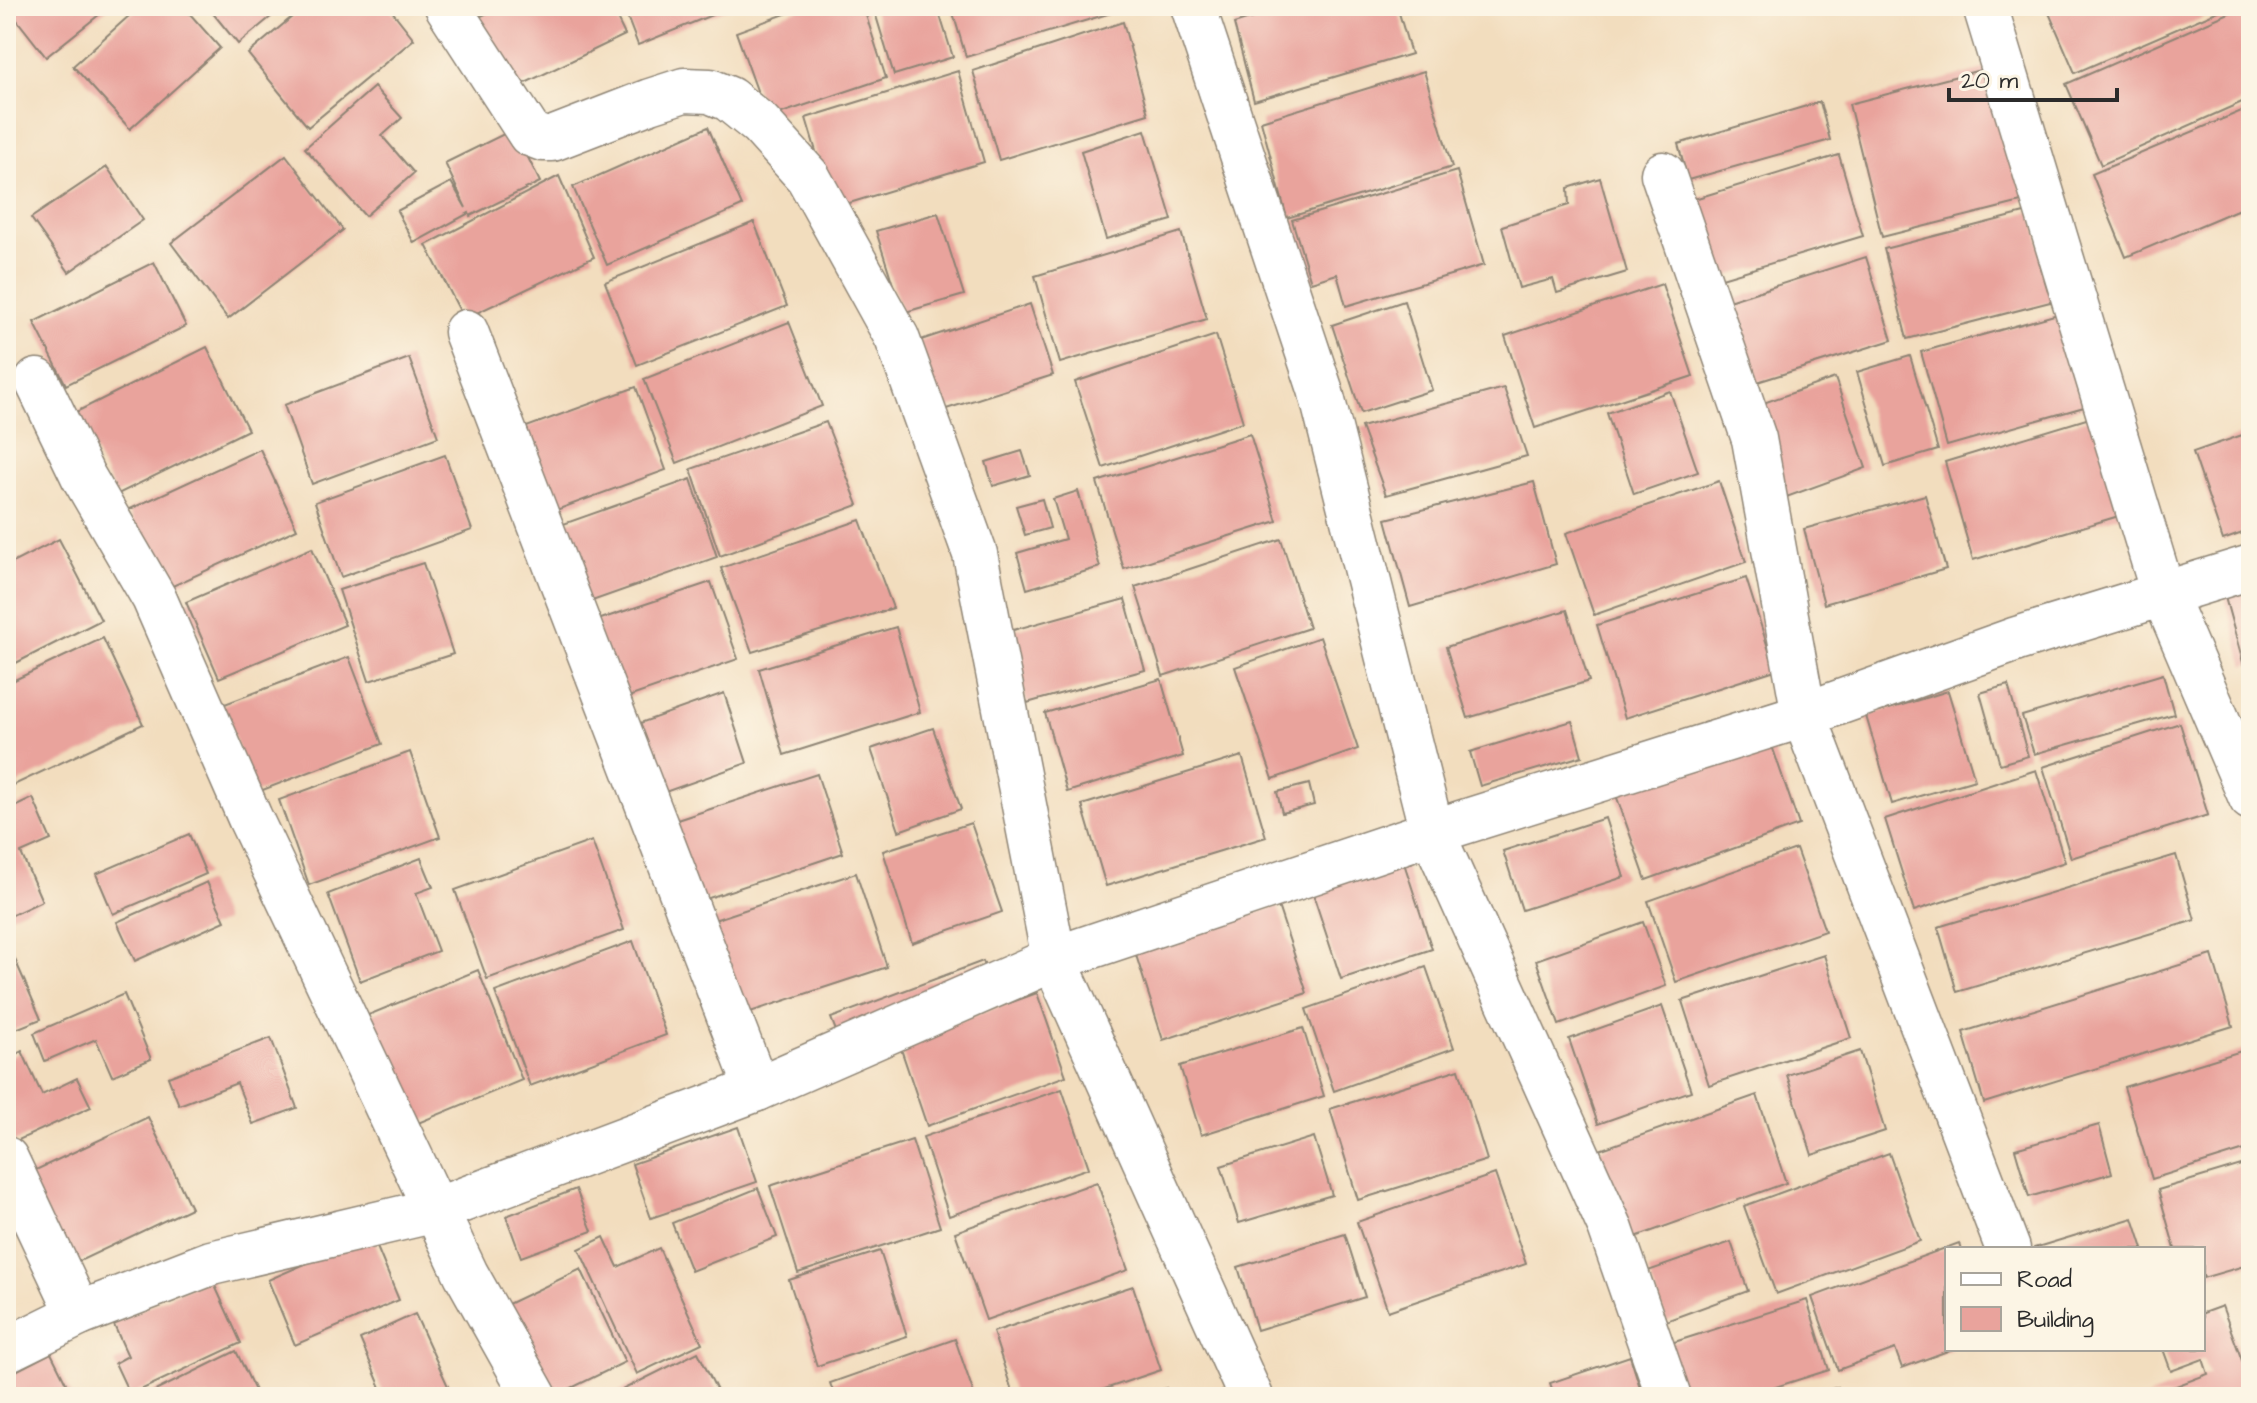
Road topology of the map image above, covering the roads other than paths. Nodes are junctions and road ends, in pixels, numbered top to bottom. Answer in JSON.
{"nodes":[{"id":1,"x":447,"y":6,"type":"edge"},
{"id":2,"x":1193,"y":6,"type":"edge"},
{"id":3,"x":1985,"y":6,"type":"edge"},
{"id":4,"x":1663,"y":174,"type":"dead end"},
{"id":5,"x":466,"y":332,"type":"dead end"},
{"id":6,"x":37,"y":381,"type":"dead end"},
{"id":7,"x":2251,"y":567,"type":"edge"},
{"id":8,"x":2163,"y":593,"type":"junction"},
{"id":9,"x":1804,"y":715,"type":"junction"},
{"id":10,"x":2251,"y":798,"type":"edge"},
{"id":11,"x":1432,"y":832,"type":"junction"},
{"id":12,"x":1054,"y":959,"type":"junction"},
{"id":13,"x":757,"y":1089,"type":"junction"},
{"id":14,"x":6,"y":1159,"type":"edge"},
{"id":15,"x":436,"y":1210,"type":"junction"},
{"id":16,"x":2007,"y":1247,"type":"edge"},
{"id":17,"x":79,"y":1314,"type":"junction"},
{"id":18,"x":6,"y":1350,"type":"edge"},
{"id":19,"x":535,"y":1397,"type":"edge"},
{"id":20,"x":1251,"y":1397,"type":"edge"},
{"id":21,"x":1669,"y":1397,"type":"edge"}],
"edges":[{"from":1,"to":12,"type":"street"},
{"from":2,"to":11,"type":"street"},
{"from":3,"to":8,"type":"street"},
{"from":4,"to":9,"type":"street"},
{"from":5,"to":13,"type":"street"},
{"from":6,"to":15,"type":"street"},
{"from":7,"to":8,"type":"street"},
{"from":8,"to":9,"type":"street"},
{"from":8,"to":10,"type":"street"},
{"from":9,"to":11,"type":"street"},
{"from":9,"to":16,"type":"street"},
{"from":11,"to":12,"type":"street"},
{"from":11,"to":21,"type":"street"},
{"from":12,"to":13,"type":"street"},
{"from":12,"to":20,"type":"street"},
{"from":13,"to":15,"type":"street"},
{"from":14,"to":17,"type":"street"},
{"from":15,"to":17,"type":"street"},
{"from":15,"to":19,"type":"street"},
{"from":17,"to":18,"type":"street"}]}
